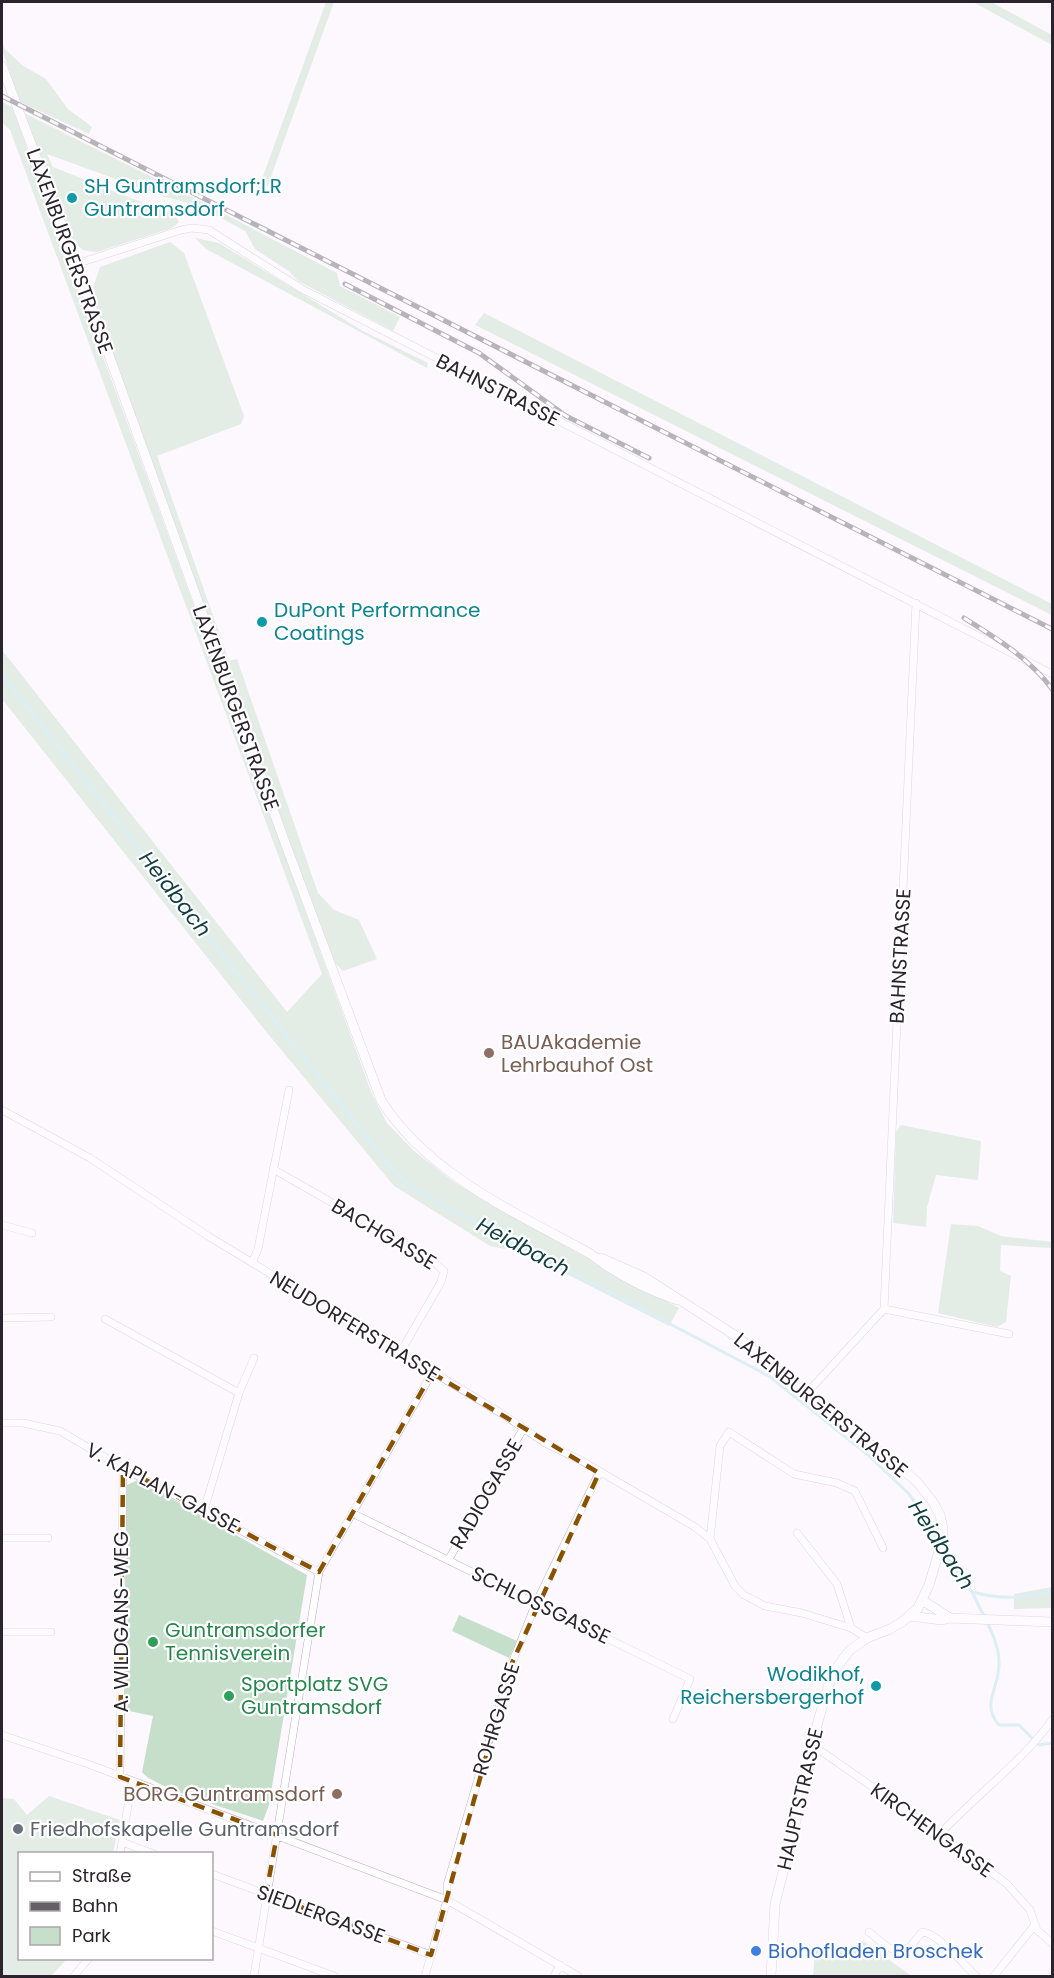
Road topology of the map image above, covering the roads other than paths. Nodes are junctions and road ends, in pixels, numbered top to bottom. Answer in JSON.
{"nodes":[{"id":1,"x":2,"y":66,"type":"edge"},
{"id":2,"x":76,"y":264,"type":"junction"},
{"id":3,"x":916,"y":603,"type":"junction"},
{"id":4,"x":1053,"y":674,"type":"edge"},
{"id":5,"x":289,"y":1090,"type":"dead end"},
{"id":6,"x":2,"y":1110,"type":"edge"},
{"id":7,"x":273,"y":1169,"type":"junction"},
{"id":8,"x":2,"y":1225,"type":"edge"},
{"id":9,"x":32,"y":1233,"type":"dead end"},
{"id":10,"x":252,"y":1263,"type":"junction"},
{"id":11,"x":884,"y":1309,"type":"junction"},
{"id":12,"x":51,"y":1317,"type":"dead end"},
{"id":13,"x":2,"y":1318,"type":"edge"},
{"id":14,"x":105,"y":1318,"type":"dead end"},
{"id":15,"x":1009,"y":1334,"type":"dead end"},
{"id":16,"x":400,"y":1353,"type":"junction"},
{"id":17,"x":254,"y":1358,"type":"dead end"},
{"id":18,"x":432,"y":1373,"type":"junction"},
{"id":19,"x":240,"y":1393,"type":"junction"},
{"id":20,"x":807,"y":1394,"type":"junction"},
{"id":21,"x":2,"y":1423,"type":"edge"},
{"id":22,"x":523,"y":1429,"type":"junction"},
{"id":23,"x":123,"y":1468,"type":"junction"},
{"id":24,"x":599,"y":1473,"type":"junction"},
{"id":25,"x":204,"y":1510,"type":"junction"},
{"id":26,"x":352,"y":1513,"type":"junction"},
{"id":27,"x":797,"y":1533,"type":"dead end"},
{"id":28,"x":2,"y":1538,"type":"edge"},
{"id":29,"x":48,"y":1538,"type":"dead end"},
{"id":30,"x":710,"y":1539,"type":"junction"},
{"id":31,"x":883,"y":1548,"type":"dead end"},
{"id":32,"x":448,"y":1559,"type":"junction"},
{"id":33,"x":319,"y":1572,"type":"junction"},
{"id":34,"x":922,"y":1600,"type":"junction"},
{"id":35,"x":536,"y":1603,"type":"junction"},
{"id":36,"x":910,"y":1616,"type":"junction"},
{"id":37,"x":950,"y":1618,"type":"junction"},
{"id":38,"x":1053,"y":1622,"type":"edge"},
{"id":39,"x":851,"y":1628,"type":"junction"},
{"id":40,"x":2,"y":1632,"type":"edge"},
{"id":41,"x":51,"y":1632,"type":"dead end"},
{"id":42,"x":867,"y":1638,"type":"junction"},
{"id":43,"x":673,"y":1719,"type":"dead end"},
{"id":44,"x":1053,"y":1720,"type":"edge"},
{"id":45,"x":2,"y":1735,"type":"edge"},
{"id":46,"x":813,"y":1748,"type":"junction"},
{"id":47,"x":120,"y":1777,"type":"junction"},
{"id":48,"x":132,"y":1782,"type":"junction"},
{"id":49,"x":940,"y":1834,"type":"junction"},
{"id":50,"x":277,"y":1835,"type":"junction"},
{"id":51,"x":122,"y":1842,"type":"junction"},
{"id":52,"x":120,"y":1852,"type":"edge"},
{"id":53,"x":149,"y":1852,"type":"edge"},
{"id":54,"x":213,"y":1874,"type":"edge"},
{"id":55,"x":266,"y":1894,"type":"junction"},
{"id":56,"x":447,"y":1900,"type":"junction"},
{"id":57,"x":1034,"y":1926,"type":"junction"},
{"id":58,"x":213,"y":1931,"type":"edge"},
{"id":59,"x":869,"y":1932,"type":"dead end"},
{"id":60,"x":1053,"y":1943,"type":"edge"},
{"id":61,"x":258,"y":1948,"type":"junction"},
{"id":62,"x":431,"y":1955,"type":"junction"},
{"id":63,"x":88,"y":1960,"type":"edge"},
{"id":64,"x":560,"y":1965,"type":"junction"},
{"id":65,"x":74,"y":1977,"type":"edge"},
{"id":66,"x":254,"y":1977,"type":"edge"},
{"id":67,"x":333,"y":1977,"type":"edge"},
{"id":68,"x":425,"y":1977,"type":"edge"},
{"id":69,"x":554,"y":1977,"type":"edge"},
{"id":70,"x":578,"y":1977,"type":"edge"},
{"id":71,"x":771,"y":1977,"type":"edge"},
{"id":72,"x":976,"y":1977,"type":"edge"},
{"id":73,"x":994,"y":1977,"type":"edge"}],
"edges":[{"from":1,"to":2,"type":"street","name":"LAXENBURGERSTRASSE"},
{"from":2,"to":3,"type":"street","name":"BAHNSTRASSE"},
{"from":2,"to":20,"type":"street","name":"LAXENBURGERSTRASSE"},
{"from":3,"to":4,"type":"street","name":"BAHNSTRASSE"},
{"from":3,"to":11,"type":"street","name":"BAHNSTRASSE"},
{"from":5,"to":7,"type":"street"},
{"from":6,"to":10,"type":"street","name":"NEUDORFERSTRASSE"},
{"from":7,"to":10,"type":"street"},
{"from":7,"to":16,"type":"street","name":"BACHGASSE"},
{"from":8,"to":9,"type":"street"},
{"from":10,"to":16,"type":"street","name":"NEUDORFERSTRASSE"},
{"from":11,"to":15,"type":"street"},
{"from":11,"to":20,"type":"street"},
{"from":12,"to":13,"type":"street"},
{"from":14,"to":19,"type":"street"},
{"from":16,"to":18,"type":"street","name":"NEUDORFERSTRASSE"},
{"from":17,"to":19,"type":"street"},
{"from":18,"to":22,"type":"street","name":"NEUDORFERSTRASSE"},
{"from":18,"to":26,"type":"street"},
{"from":19,"to":25,"type":"street"},
{"from":20,"to":34,"type":"street","name":"LAXENBURGERSTRASSE"},
{"from":21,"to":23,"type":"street","name":"V. KAPLAN-GASSE"},
{"from":22,"to":24,"type":"street","name":"NEUDORFERSTRASSE"},
{"from":22,"to":32,"type":"street","name":"RADIOGASSE"},
{"from":23,"to":25,"type":"street","name":"V. KAPLAN-GASSE"},
{"from":23,"to":47,"type":"street","name":"A. WILDGANS-WEG"},
{"from":24,"to":30,"type":"street","name":"NEUDORFERSTRASSE"},
{"from":24,"to":35,"type":"street","name":"ROHRGASSE"},
{"from":25,"to":33,"type":"street","name":"V. KAPLAN-GASSE"},
{"from":26,"to":32,"type":"street","name":"SCHLOSSGASSE"},
{"from":26,"to":33,"type":"street"},
{"from":27,"to":39,"type":"street"},
{"from":28,"to":29,"type":"street"},
{"from":30,"to":31,"type":"street"},
{"from":30,"to":39,"type":"street"},
{"from":32,"to":35,"type":"street","name":"SCHLOSSGASSE"},
{"from":33,"to":50,"type":"street"},
{"from":34,"to":36,"type":"street","name":"LAXENBURGERSTRASSE"},
{"from":34,"to":37,"type":"street"},
{"from":35,"to":43,"type":"street","name":"SCHLOSSGASSE"},
{"from":35,"to":56,"type":"street","name":"ROHRGASSE"},
{"from":36,"to":37,"type":"street"},
{"from":36,"to":42,"type":"street","name":"LAXENBURGERSTRASSE"},
{"from":37,"to":38,"type":"street"},
{"from":39,"to":42,"type":"street"},
{"from":40,"to":41,"type":"street"},
{"from":42,"to":46,"type":"street","name":"HAUPTSTRASSE"},
{"from":44,"to":49,"type":"street"},
{"from":45,"to":47,"type":"street"},
{"from":46,"to":49,"type":"street","name":"KIRCHENGASSE"},
{"from":46,"to":71,"type":"street","name":"HAUPTSTRASSE"},
{"from":47,"to":48,"type":"street"},
{"from":48,"to":50,"type":"street"},
{"from":48,"to":51,"type":"street"},
{"from":49,"to":57,"type":"street","name":"KIRCHENGASSE"},
{"from":50,"to":55,"type":"street"},
{"from":50,"to":56,"type":"street"},
{"from":51,"to":52,"type":"street"},
{"from":51,"to":53,"type":"street"},
{"from":54,"to":55,"type":"street","name":"SIEDLERGASSE"},
{"from":55,"to":61,"type":"street"},
{"from":55,"to":62,"type":"street","name":"SIEDLERGASSE"},
{"from":56,"to":62,"type":"street","name":"ROHRGASSE"},
{"from":56,"to":64,"type":"street"},
{"from":57,"to":60,"type":"street"},
{"from":57,"to":73,"type":"street"},
{"from":58,"to":61,"type":"street"},
{"from":59,"to":72,"type":"street"},
{"from":61,"to":66,"type":"street"},
{"from":61,"to":67,"type":"street"},
{"from":62,"to":68,"type":"street","name":"ROHRGASSE"},
{"from":63,"to":65,"type":"street"},
{"from":64,"to":69,"type":"street"},
{"from":64,"to":70,"type":"street"}]}
